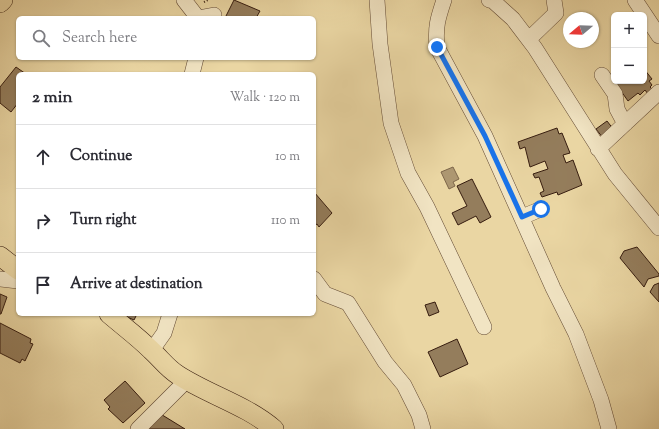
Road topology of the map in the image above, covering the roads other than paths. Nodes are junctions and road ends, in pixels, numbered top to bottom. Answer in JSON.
{"nodes":[{"id":1,"x":2,"y":0,"type":"edge"},
{"id":2,"x":184,"y":0,"type":"edge"},
{"id":3,"x":377,"y":0,"type":"edge"},
{"id":4,"x":444,"y":0,"type":"edge"},
{"id":5,"x":489,"y":0,"type":"edge"},
{"id":6,"x":554,"y":0,"type":"edge"},
{"id":7,"x":635,"y":0,"type":"edge"},
{"id":8,"x":0,"y":3,"type":"edge"},
{"id":9,"x":214,"y":15,"type":"dead end"},
{"id":10,"x":196,"y":16,"type":"edge"},
{"id":11,"x":209,"y":16,"type":"edge"},
{"id":12,"x":659,"y":36,"type":"edge"},
{"id":13,"x":529,"y":39,"type":"junction"},
{"id":14,"x":196,"y":60,"type":"edge"},
{"id":15,"x":192,"y":72,"type":"edge"},
{"id":16,"x":602,"y":75,"type":"dead end"},
{"id":17,"x":659,"y":92,"type":"edge"},
{"id":18,"x":625,"y":124,"type":"junction"},
{"id":19,"x":598,"y":150,"type":"junction"},
{"id":20,"x":541,"y":209,"type":"dead end"},
{"id":21,"x":522,"y":217,"type":"junction"},
{"id":22,"x":659,"y":228,"type":"edge"},
{"id":23,"x":0,"y":256,"type":"edge"},
{"id":24,"x":16,"y":268,"type":"edge"},
{"id":25,"x":0,"y":279,"type":"edge"},
{"id":26,"x":16,"y":281,"type":"edge"},
{"id":27,"x":316,"y":282,"type":"edge"},
{"id":28,"x":111,"y":316,"type":"edge"},
{"id":29,"x":169,"y":316,"type":"edge"},
{"id":30,"x":484,"y":327,"type":"dead end"},
{"id":31,"x":152,"y":350,"type":"junction"},
{"id":32,"x":187,"y":380,"type":"junction"},
{"id":33,"x":138,"y":429,"type":"edge"},
{"id":34,"x":274,"y":429,"type":"edge"},
{"id":35,"x":423,"y":429,"type":"edge"},
{"id":36,"x":609,"y":429,"type":"edge"}],
"edges":[{"from":1,"to":8,"type":"main road"},
{"from":2,"to":10,"type":"street"},
{"from":3,"to":30,"type":"street"},
{"from":4,"to":21,"type":"street"},
{"from":5,"to":13,"type":"street"},
{"from":6,"to":13,"type":"street"},
{"from":7,"to":12,"type":"street"},
{"from":9,"to":11,"type":"street"},
{"from":13,"to":19,"type":"street"},
{"from":14,"to":15,"type":"street"},
{"from":16,"to":18,"type":"street"},
{"from":17,"to":18,"type":"street"},
{"from":18,"to":19,"type":"street"},
{"from":19,"to":22,"type":"street"},
{"from":20,"to":21,"type":"street"},
{"from":21,"to":36,"type":"street"},
{"from":23,"to":24,"type":"main road"},
{"from":25,"to":26,"type":"street"},
{"from":27,"to":35,"type":"street"},
{"from":28,"to":31,"type":"main road"},
{"from":29,"to":31,"type":"street"},
{"from":31,"to":32,"type":"main road"},
{"from":32,"to":33,"type":"street"},
{"from":32,"to":34,"type":"main road"}]}
